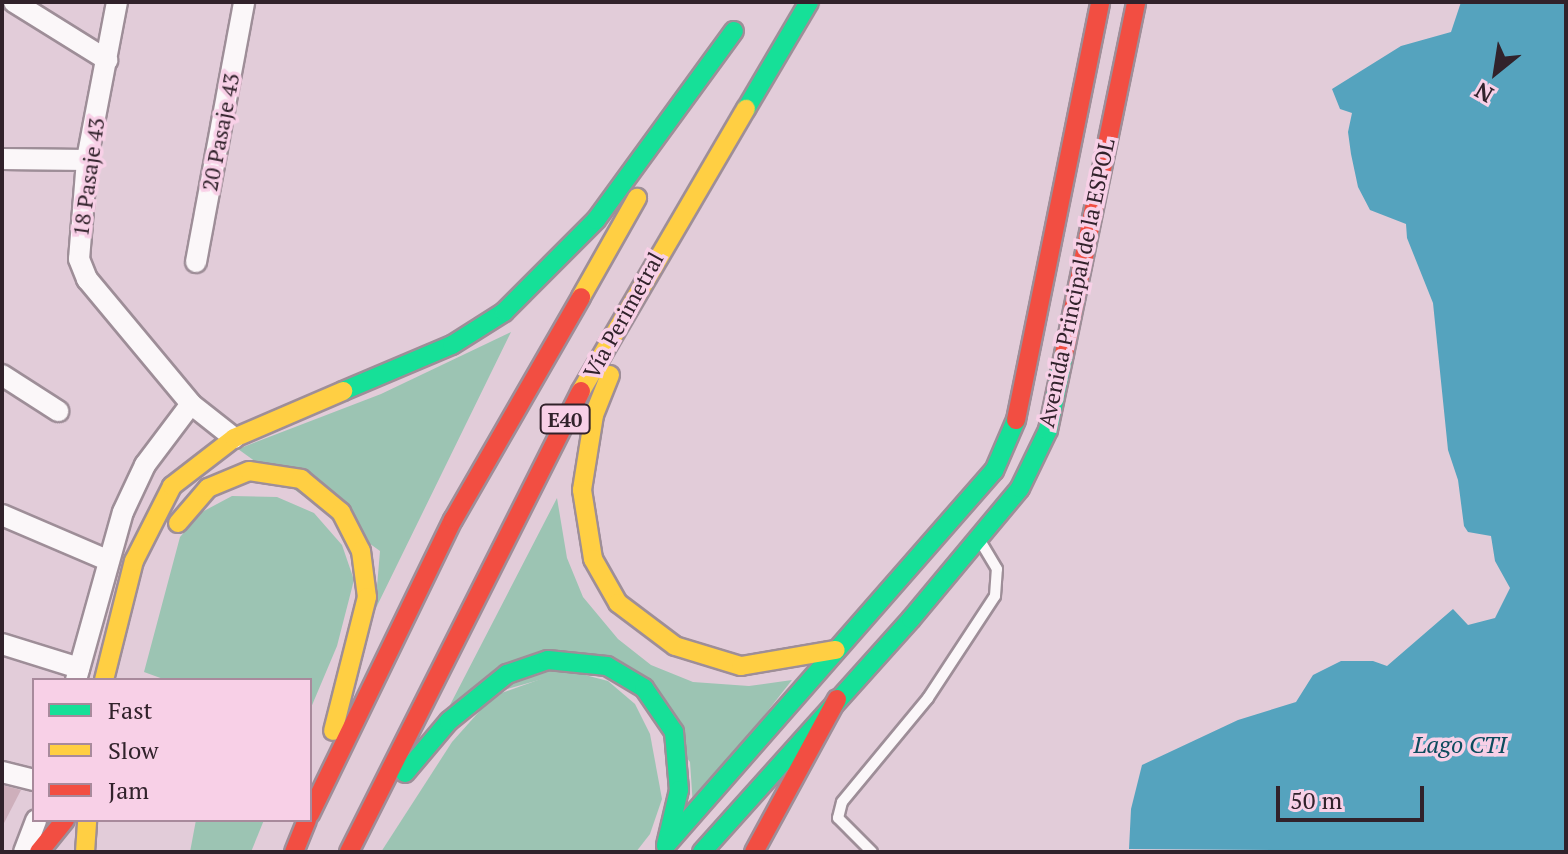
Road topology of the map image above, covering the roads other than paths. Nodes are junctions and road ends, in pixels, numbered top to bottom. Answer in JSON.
{"nodes":[{"id":1,"x":14,"y":2,"type":"edge"},
{"id":2,"x":117,"y":2,"type":"edge"},
{"id":3,"x":244,"y":2,"type":"edge"},
{"id":4,"x":809,"y":2,"type":"edge"},
{"id":5,"x":1100,"y":2,"type":"edge"},
{"id":6,"x":1136,"y":2,"type":"edge"},
{"id":7,"x":746,"y":12,"type":"dead end"},
{"id":8,"x":734,"y":31,"type":"junction"},
{"id":9,"x":107,"y":60,"type":"junction"},
{"id":10,"x":1069,"y":138,"type":"junction"},
{"id":11,"x":1105,"y":146,"type":"junction"},
{"id":12,"x":2,"y":159,"type":"edge"},
{"id":13,"x":87,"y":160,"type":"junction"},
{"id":14,"x":661,"y":247,"type":"junction"},
{"id":15,"x":196,"y":262,"type":"dead end"},
{"id":16,"x":2,"y":375,"type":"edge"},
{"id":17,"x":191,"y":404,"type":"junction"},
{"id":18,"x":58,"y":411,"type":"dead end"},
{"id":19,"x":234,"y":438,"type":"junction"},
{"id":20,"x":2,"y":515,"type":"edge"},
{"id":21,"x":952,"y":521,"type":"junction"},
{"id":22,"x":979,"y":538,"type":"junction"},
{"id":23,"x":169,"y":542,"type":"dead end"},
{"id":24,"x":107,"y":560,"type":"junction"},
{"id":25,"x":140,"y":620,"type":"dead end"},
{"id":26,"x":865,"y":623,"type":"junction"},
{"id":27,"x":2,"y":644,"type":"edge"},
{"id":28,"x":889,"y":644,"type":"junction"},
{"id":29,"x":836,"y":650,"type":"junction"},
{"id":30,"x":78,"y":674,"type":"edge"},
{"id":31,"x":105,"y":678,"type":"edge"},
{"id":32,"x":124,"y":678,"type":"edge"},
{"id":33,"x":837,"y":699,"type":"junction"},
{"id":34,"x":2,"y":772,"type":"edge"},
{"id":35,"x":32,"y":780,"type":"edge"},
{"id":36,"x":320,"y":791,"type":"junction"},
{"id":37,"x":312,"y":809,"type":"edge"},
{"id":38,"x":35,"y":822,"type":"edge"},
{"id":39,"x":63,"y":822,"type":"edge"},
{"id":40,"x":87,"y":822,"type":"edge"},
{"id":41,"x":306,"y":822,"type":"edge"},
{"id":42,"x":663,"y":848,"type":"edge"},
{"id":43,"x":24,"y":852,"type":"edge"},
{"id":44,"x":39,"y":852,"type":"edge"},
{"id":45,"x":85,"y":852,"type":"edge"},
{"id":46,"x":294,"y":852,"type":"edge"},
{"id":47,"x":351,"y":852,"type":"edge"},
{"id":48,"x":702,"y":852,"type":"edge"},
{"id":49,"x":754,"y":852,"type":"edge"},
{"id":50,"x":872,"y":852,"type":"edge"}],
"edges":[{"from":1,"to":9,"type":"street"},
{"from":2,"to":9,"type":"street","name":"18 Pasaje 43"},
{"from":3,"to":15,"type":"street","name":"20 Pasaje 43"},
{"from":4,"to":14,"type":"main road","name":"Vía Perimetral","number":"E40"},
{"from":5,"to":10,"type":"main road","name":"Avenida Principal de la ESPOL"},
{"from":6,"to":11,"type":"main road","name":"Avenida Principal de la ESPOL"},
{"from":7,"to":8,"type":"main road","name":"Vía Perimetral","number":"E40"},
{"from":8,"to":19,"type":"main road"},
{"from":8,"to":36,"type":"main road","name":"Vía Perimetral","number":"E40"},
{"from":9,"to":13,"type":"street","name":"18 Pasaje 43"},
{"from":10,"to":11,"type":"main road"},
{"from":10,"to":21,"type":"main road","name":"Avenida Principal de la ESPOL"},
{"from":11,"to":22,"type":"main road","name":"Avenida Principal de la ESPOL"},
{"from":12,"to":13,"type":"street"},
{"from":13,"to":17,"type":"street","name":"18 Pasaje 43"},
{"from":14,"to":29,"type":"main road"},
{"from":14,"to":47,"type":"main road","name":"Vía Perimetral","number":"E40"},
{"from":16,"to":18,"type":"street"},
{"from":17,"to":19,"type":"street","name":"18 Pasaje 43"},
{"from":17,"to":24,"type":"street"},
{"from":19,"to":31,"type":"main road"},
{"from":20,"to":24,"type":"street"},
{"from":21,"to":22,"type":"main road"},
{"from":21,"to":26,"type":"main road","name":"Avenida Principal de la ESPOL"},
{"from":22,"to":28,"type":"main road","name":"Avenida Principal de la ESPOL"},
{"from":22,"to":50,"type":"lane"},
{"from":23,"to":36,"type":"main road"},
{"from":24,"to":30,"type":"street"},
{"from":25,"to":32,"type":"main road"},
{"from":26,"to":28,"type":"main road"},
{"from":26,"to":29,"type":"main road","name":"Avenida Principal de la ESPOL"},
{"from":27,"to":30,"type":"street"},
{"from":28,"to":33,"type":"main road","name":"Avenida Principal de la ESPOL"},
{"from":29,"to":42,"type":"main road","name":"Avenida Principal de la ESPOL"},
{"from":33,"to":48,"type":"main road"},
{"from":33,"to":49,"type":"main road"},
{"from":34,"to":35,"type":"street"},
{"from":36,"to":37,"type":"main road","name":"Vía Perimetral","number":"E40"},
{"from":38,"to":43,"type":"street"},
{"from":39,"to":44,"type":"main road"},
{"from":40,"to":45,"type":"main road"},
{"from":41,"to":46,"type":"main road"},
{"from":42,"to":47,"type":"main road"}]}
